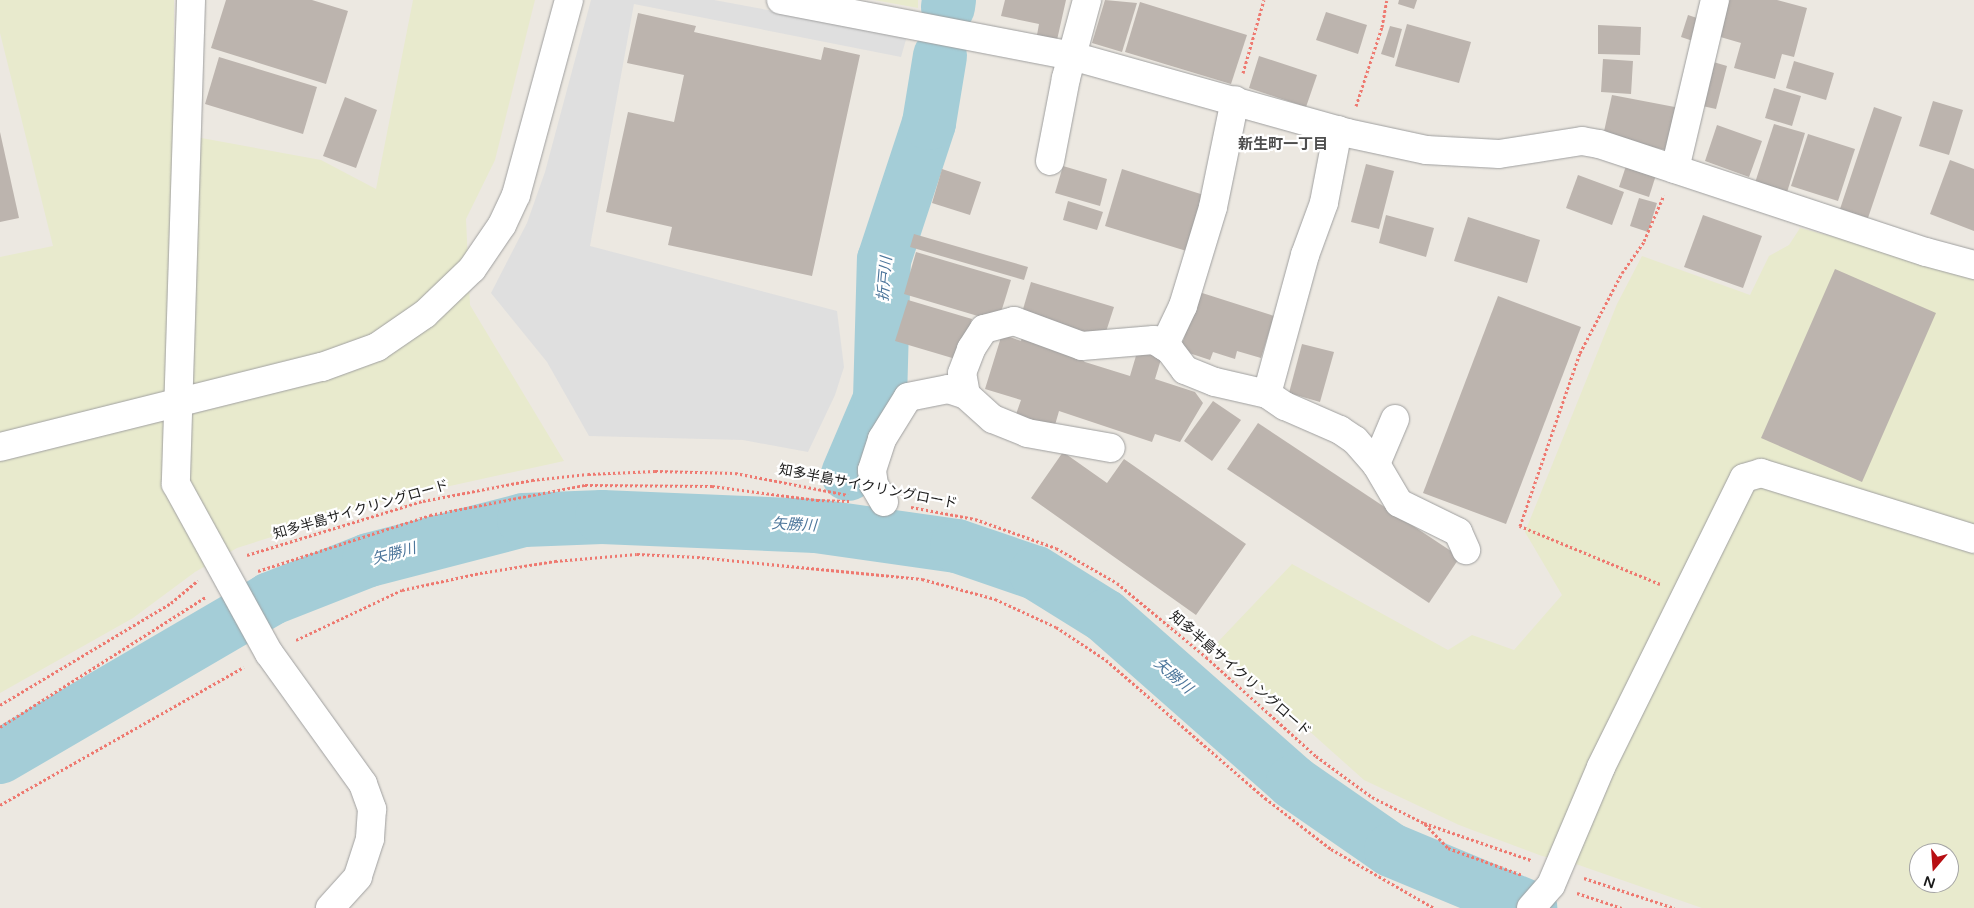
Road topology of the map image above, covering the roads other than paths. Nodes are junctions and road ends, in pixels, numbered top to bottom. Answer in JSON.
{"nodes":[{"id":1,"x":191,"y":0,"type":"edge"},
{"id":2,"x":569,"y":0,"type":"edge"},
{"id":3,"x":781,"y":0,"type":"edge"},
{"id":4,"x":1087,"y":0,"type":"edge"},
{"id":5,"x":1715,"y":0,"type":"edge"},
{"id":6,"x":1072,"y":56,"type":"junction"},
{"id":7,"x":1235,"y":100,"type":"junction"},
{"id":8,"x":1343,"y":131,"type":"junction"},
{"id":9,"x":1050,"y":161,"type":"dead end"},
{"id":10,"x":1674,"y":169,"type":"junction"},
{"id":11,"x":1974,"y":264,"type":"edge"},
{"id":12,"x":1164,"y":346,"type":"junction"},
{"id":13,"x":1267,"y":394,"type":"junction"},
{"id":14,"x":966,"y":395,"type":"junction"},
{"id":15,"x":180,"y":402,"type":"junction"},
{"id":16,"x":1395,"y":419,"type":"dead end"},
{"id":17,"x":0,"y":447,"type":"edge"},
{"id":18,"x":1111,"y":448,"type":"dead end"},
{"id":19,"x":1376,"y":464,"type":"junction"},
{"id":20,"x":884,"y":502,"type":"road end"},
{"id":21,"x":1974,"y":539,"type":"edge"},
{"id":22,"x":1466,"y":550,"type":"dead end"},
{"id":23,"x":1546,"y":888,"type":"edge"},
{"id":24,"x":330,"y":908,"type":"edge"}],
"edges":[{"from":1,"to":15,"type":"street"},
{"from":2,"to":15,"type":"street"},
{"from":3,"to":6,"type":"street"},
{"from":4,"to":6,"type":"street"},
{"from":5,"to":10,"type":"street"},
{"from":6,"to":7,"type":"street"},
{"from":6,"to":9,"type":"street"},
{"from":7,"to":8,"type":"street"},
{"from":7,"to":12,"type":"street"},
{"from":8,"to":10,"type":"street"},
{"from":8,"to":13,"type":"street"},
{"from":10,"to":11,"type":"street"},
{"from":12,"to":13,"type":"street"},
{"from":12,"to":14,"type":"street"},
{"from":13,"to":19,"type":"street"},
{"from":14,"to":18,"type":"street"},
{"from":14,"to":20,"type":"street"},
{"from":15,"to":17,"type":"street"},
{"from":15,"to":24,"type":"street"},
{"from":16,"to":19,"type":"street"},
{"from":19,"to":22,"type":"street"},
{"from":21,"to":23,"type":"street"}]}
